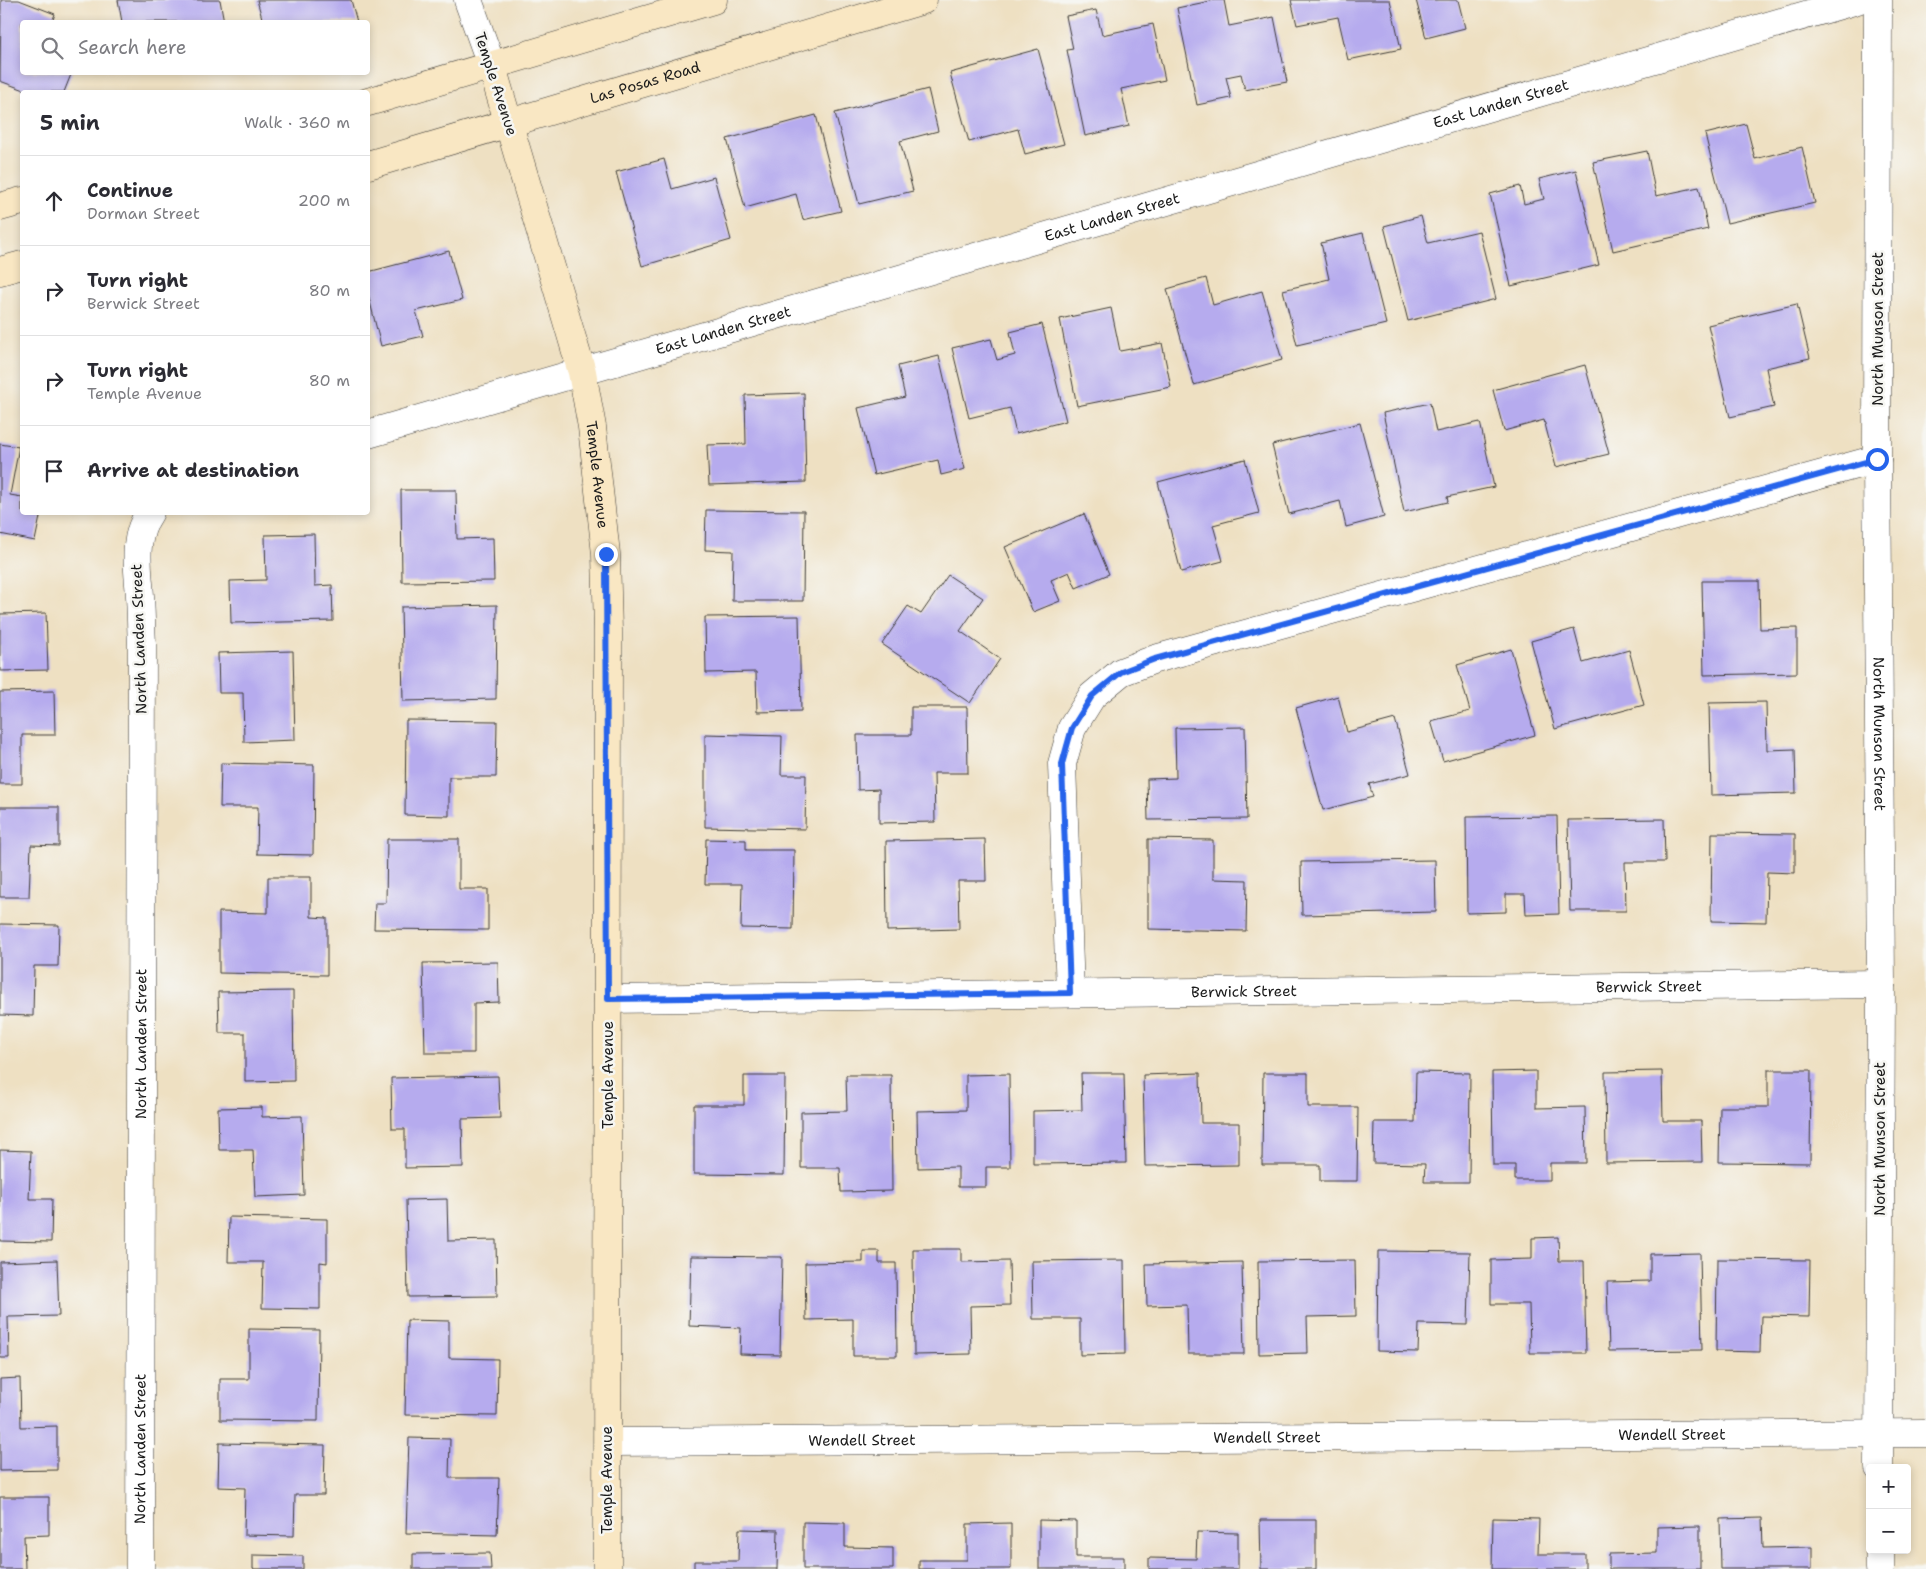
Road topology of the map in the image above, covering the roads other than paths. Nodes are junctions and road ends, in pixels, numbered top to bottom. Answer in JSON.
{"nodes":[{"id":1,"x":468,"y":0,"type":"edge"},
{"id":2,"x":713,"y":0,"type":"edge"},
{"id":3,"x":923,"y":0,"type":"edge"},
{"id":4,"x":1857,"y":0,"type":"edge"},
{"id":5,"x":1878,"y":0,"type":"edge"},
{"id":6,"x":492,"y":67,"type":"junction"},
{"id":7,"x":370,"y":101,"type":"edge"},
{"id":8,"x":509,"y":124,"type":"junction"},
{"id":9,"x":370,"y":164,"type":"edge"},
{"id":10,"x":20,"y":202,"type":"edge"},
{"id":11,"x":0,"y":207,"type":"edge"},
{"id":12,"x":20,"y":266,"type":"edge"},
{"id":13,"x":0,"y":271,"type":"edge"},
{"id":14,"x":582,"y":372,"type":"junction"},
{"id":15,"x":370,"y":433,"type":"edge"},
{"id":16,"x":1877,"y":459,"type":"junction"},
{"id":17,"x":148,"y":516,"type":"edge"},
{"id":18,"x":1880,"y":984,"type":"junction"},
{"id":19,"x":1070,"y":993,"type":"junction"},
{"id":20,"x":608,"y":999,"type":"junction"},
{"id":21,"x":1926,"y":1433,"type":"edge"},
{"id":22,"x":1880,"y":1434,"type":"junction"},
{"id":23,"x":608,"y":1442,"type":"junction"},
{"id":24,"x":1880,"y":1464,"type":"edge"},
{"id":25,"x":1880,"y":1554,"type":"edge"},
{"id":26,"x":140,"y":1569,"type":"edge"},
{"id":27,"x":607,"y":1569,"type":"edge"},
{"id":28,"x":1880,"y":1569,"type":"edge"}],
"edges":[{"from":1,"to":6,"type":"street","name":"Temple Avenue"},
{"from":2,"to":6,"type":"main road"},
{"from":3,"to":8,"type":"main road","name":"Las Posas Road"},
{"from":4,"to":14,"type":"street","name":"East Landen Street"},
{"from":5,"to":16,"type":"street","name":"North Munson Street"},
{"from":6,"to":7,"type":"main road"},
{"from":6,"to":8,"type":"main road","name":"Temple Avenue"},
{"from":8,"to":9,"type":"main road","name":"Las Posas Road"},
{"from":8,"to":14,"type":"main road","name":"Temple Avenue"},
{"from":10,"to":11,"type":"main road"},
{"from":12,"to":13,"type":"main road"},
{"from":14,"to":15,"type":"street","name":"East Landen Street"},
{"from":14,"to":20,"type":"main road","name":"Temple Avenue"},
{"from":16,"to":18,"type":"street","name":"North Munson Street"},
{"from":16,"to":19,"type":"street"},
{"from":17,"to":26,"type":"street","name":"North Landen Street"},
{"from":18,"to":19,"type":"street","name":"Berwick Street"},
{"from":18,"to":22,"type":"street","name":"North Munson Street"},
{"from":19,"to":20,"type":"street","name":"Berwick Street"},
{"from":20,"to":23,"type":"main road","name":"Temple Avenue"},
{"from":21,"to":22,"type":"street","name":"Wendell Street"},
{"from":22,"to":23,"type":"street","name":"Wendell Street"},
{"from":22,"to":24,"type":"street","name":"North Munson Street"},
{"from":23,"to":27,"type":"main road","name":"Temple Avenue"},
{"from":25,"to":28,"type":"street"}]}
